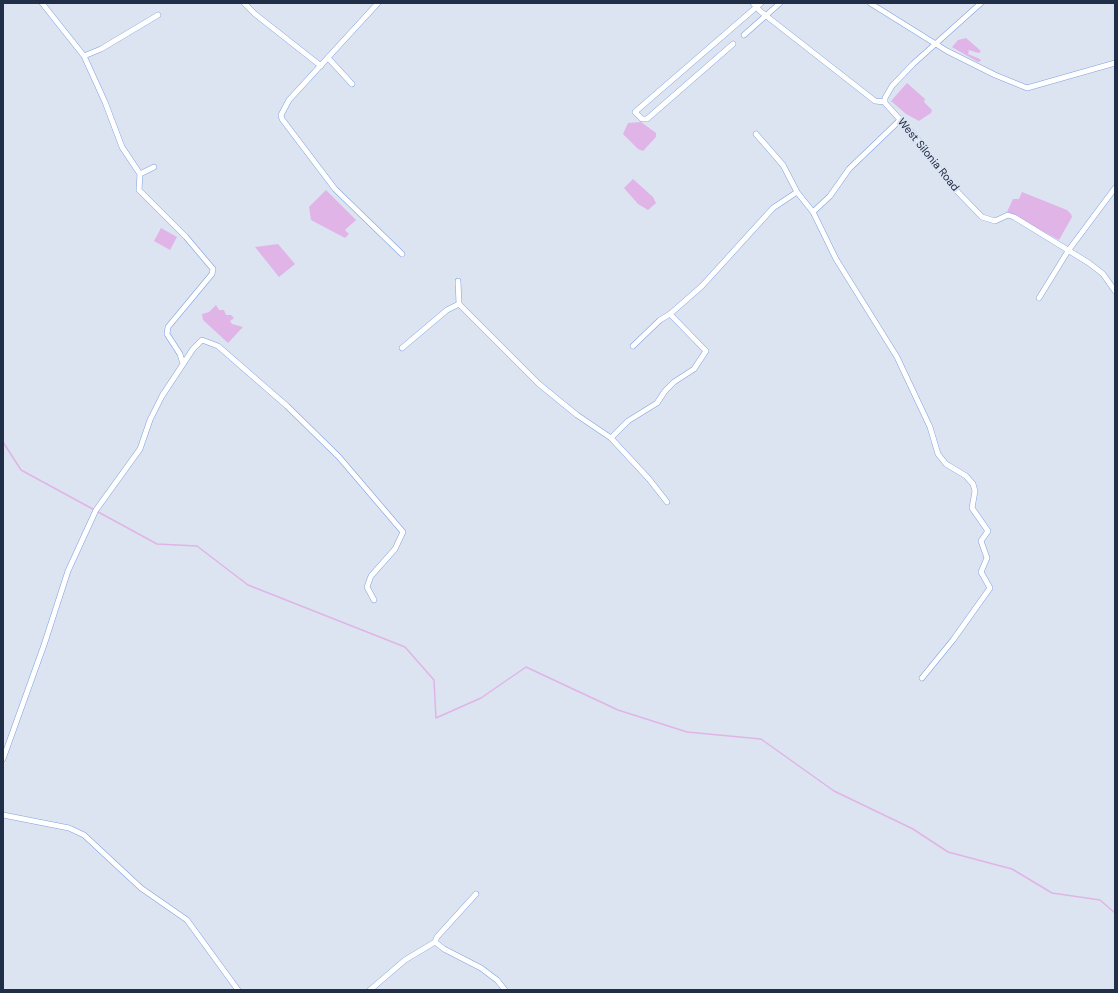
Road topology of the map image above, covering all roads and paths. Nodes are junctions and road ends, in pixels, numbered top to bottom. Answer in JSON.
{"nodes":[{"id":1,"x":42,"y":3,"type":"edge"},
{"id":2,"x":244,"y":3,"type":"edge"},
{"id":3,"x":378,"y":3,"type":"edge"},
{"id":4,"x":780,"y":3,"type":"edge"},
{"id":5,"x":870,"y":3,"type":"edge"},
{"id":6,"x":981,"y":3,"type":"edge"},
{"id":7,"x":757,"y":4,"type":"edge"},
{"id":8,"x":158,"y":15,"type":"dead end"},
{"id":9,"x":765,"y":15,"type":"junction"},
{"id":10,"x":744,"y":35,"type":"dead end"},
{"id":11,"x":937,"y":43,"type":"junction"},
{"id":12,"x":734,"y":44,"type":"dead end"},
{"id":13,"x":84,"y":56,"type":"junction"},
{"id":14,"x":329,"y":59,"type":"junction"},
{"id":15,"x":1115,"y":63,"type":"edge"},
{"id":16,"x":321,"y":66,"type":"junction"},
{"id":17,"x":352,"y":84,"type":"dead end"},
{"id":18,"x":885,"y":102,"type":"junction"},
{"id":19,"x":900,"y":120,"type":"junction"},
{"id":20,"x":756,"y":134,"type":"dead end"},
{"id":21,"x":154,"y":167,"type":"dead end"},
{"id":22,"x":140,"y":174,"type":"junction"},
{"id":23,"x":1115,"y":188,"type":"edge"},
{"id":24,"x":797,"y":192,"type":"junction"},
{"id":25,"x":813,"y":212,"type":"junction"},
{"id":26,"x":1068,"y":251,"type":"junction"},
{"id":27,"x":402,"y":254,"type":"dead end"},
{"id":28,"x":458,"y":281,"type":"dead end"},
{"id":29,"x":1115,"y":291,"type":"edge"},
{"id":30,"x":1039,"y":298,"type":"dead end"},
{"id":31,"x":459,"y":304,"type":"junction"},
{"id":32,"x":670,"y":314,"type":"junction"},
{"id":33,"x":633,"y":346,"type":"dead end"},
{"id":34,"x":402,"y":348,"type":"dead end"},
{"id":35,"x":183,"y":364,"type":"junction"},
{"id":36,"x":611,"y":438,"type":"junction"},
{"id":37,"x":667,"y":502,"type":"dead end"},
{"id":38,"x":374,"y":600,"type":"dead end"},
{"id":39,"x":922,"y":678,"type":"dead end"},
{"id":40,"x":3,"y":759,"type":"edge"},
{"id":41,"x":3,"y":815,"type":"edge"},
{"id":42,"x":476,"y":894,"type":"dead end"},
{"id":43,"x":435,"y":942,"type":"junction"},
{"id":44,"x":238,"y":990,"type":"edge"},
{"id":45,"x":370,"y":990,"type":"edge"},
{"id":46,"x":505,"y":990,"type":"edge"}],
"edges":[{"from":1,"to":13,"type":"street"},
{"from":2,"to":16,"type":"street"},
{"from":3,"to":14,"type":"street"},
{"from":4,"to":9,"type":"street"},
{"from":5,"to":11,"type":"street"},
{"from":6,"to":11,"type":"street"},
{"from":7,"to":9,"type":"street"},
{"from":7,"to":12,"type":"street"},
{"from":8,"to":13,"type":"street"},
{"from":9,"to":10,"type":"street"},
{"from":9,"to":18,"type":"street"},
{"from":11,"to":15,"type":"street"},
{"from":11,"to":18,"type":"street"},
{"from":13,"to":22,"type":"street"},
{"from":14,"to":16,"type":"street"},
{"from":14,"to":17,"type":"street"},
{"from":16,"to":27,"type":"street"},
{"from":18,"to":19,"type":"street","name":"West Silonia Road"},
{"from":19,"to":25,"type":"street"},
{"from":19,"to":26,"type":"street","name":"West Silonia Road"},
{"from":20,"to":24,"type":"street"},
{"from":21,"to":22,"type":"street"},
{"from":22,"to":35,"type":"street"},
{"from":23,"to":26,"type":"street"},
{"from":24,"to":25,"type":"street"},
{"from":24,"to":32,"type":"street"},
{"from":25,"to":39,"type":"street"},
{"from":26,"to":29,"type":"street"},
{"from":26,"to":30,"type":"street"},
{"from":28,"to":31,"type":"street"},
{"from":31,"to":34,"type":"street"},
{"from":31,"to":36,"type":"street"},
{"from":32,"to":33,"type":"street"},
{"from":32,"to":36,"type":"street"},
{"from":35,"to":38,"type":"street"},
{"from":35,"to":40,"type":"street"},
{"from":36,"to":37,"type":"street"},
{"from":41,"to":44,"type":"street"},
{"from":42,"to":43,"type":"street"},
{"from":43,"to":45,"type":"street"},
{"from":43,"to":46,"type":"street"}]}
